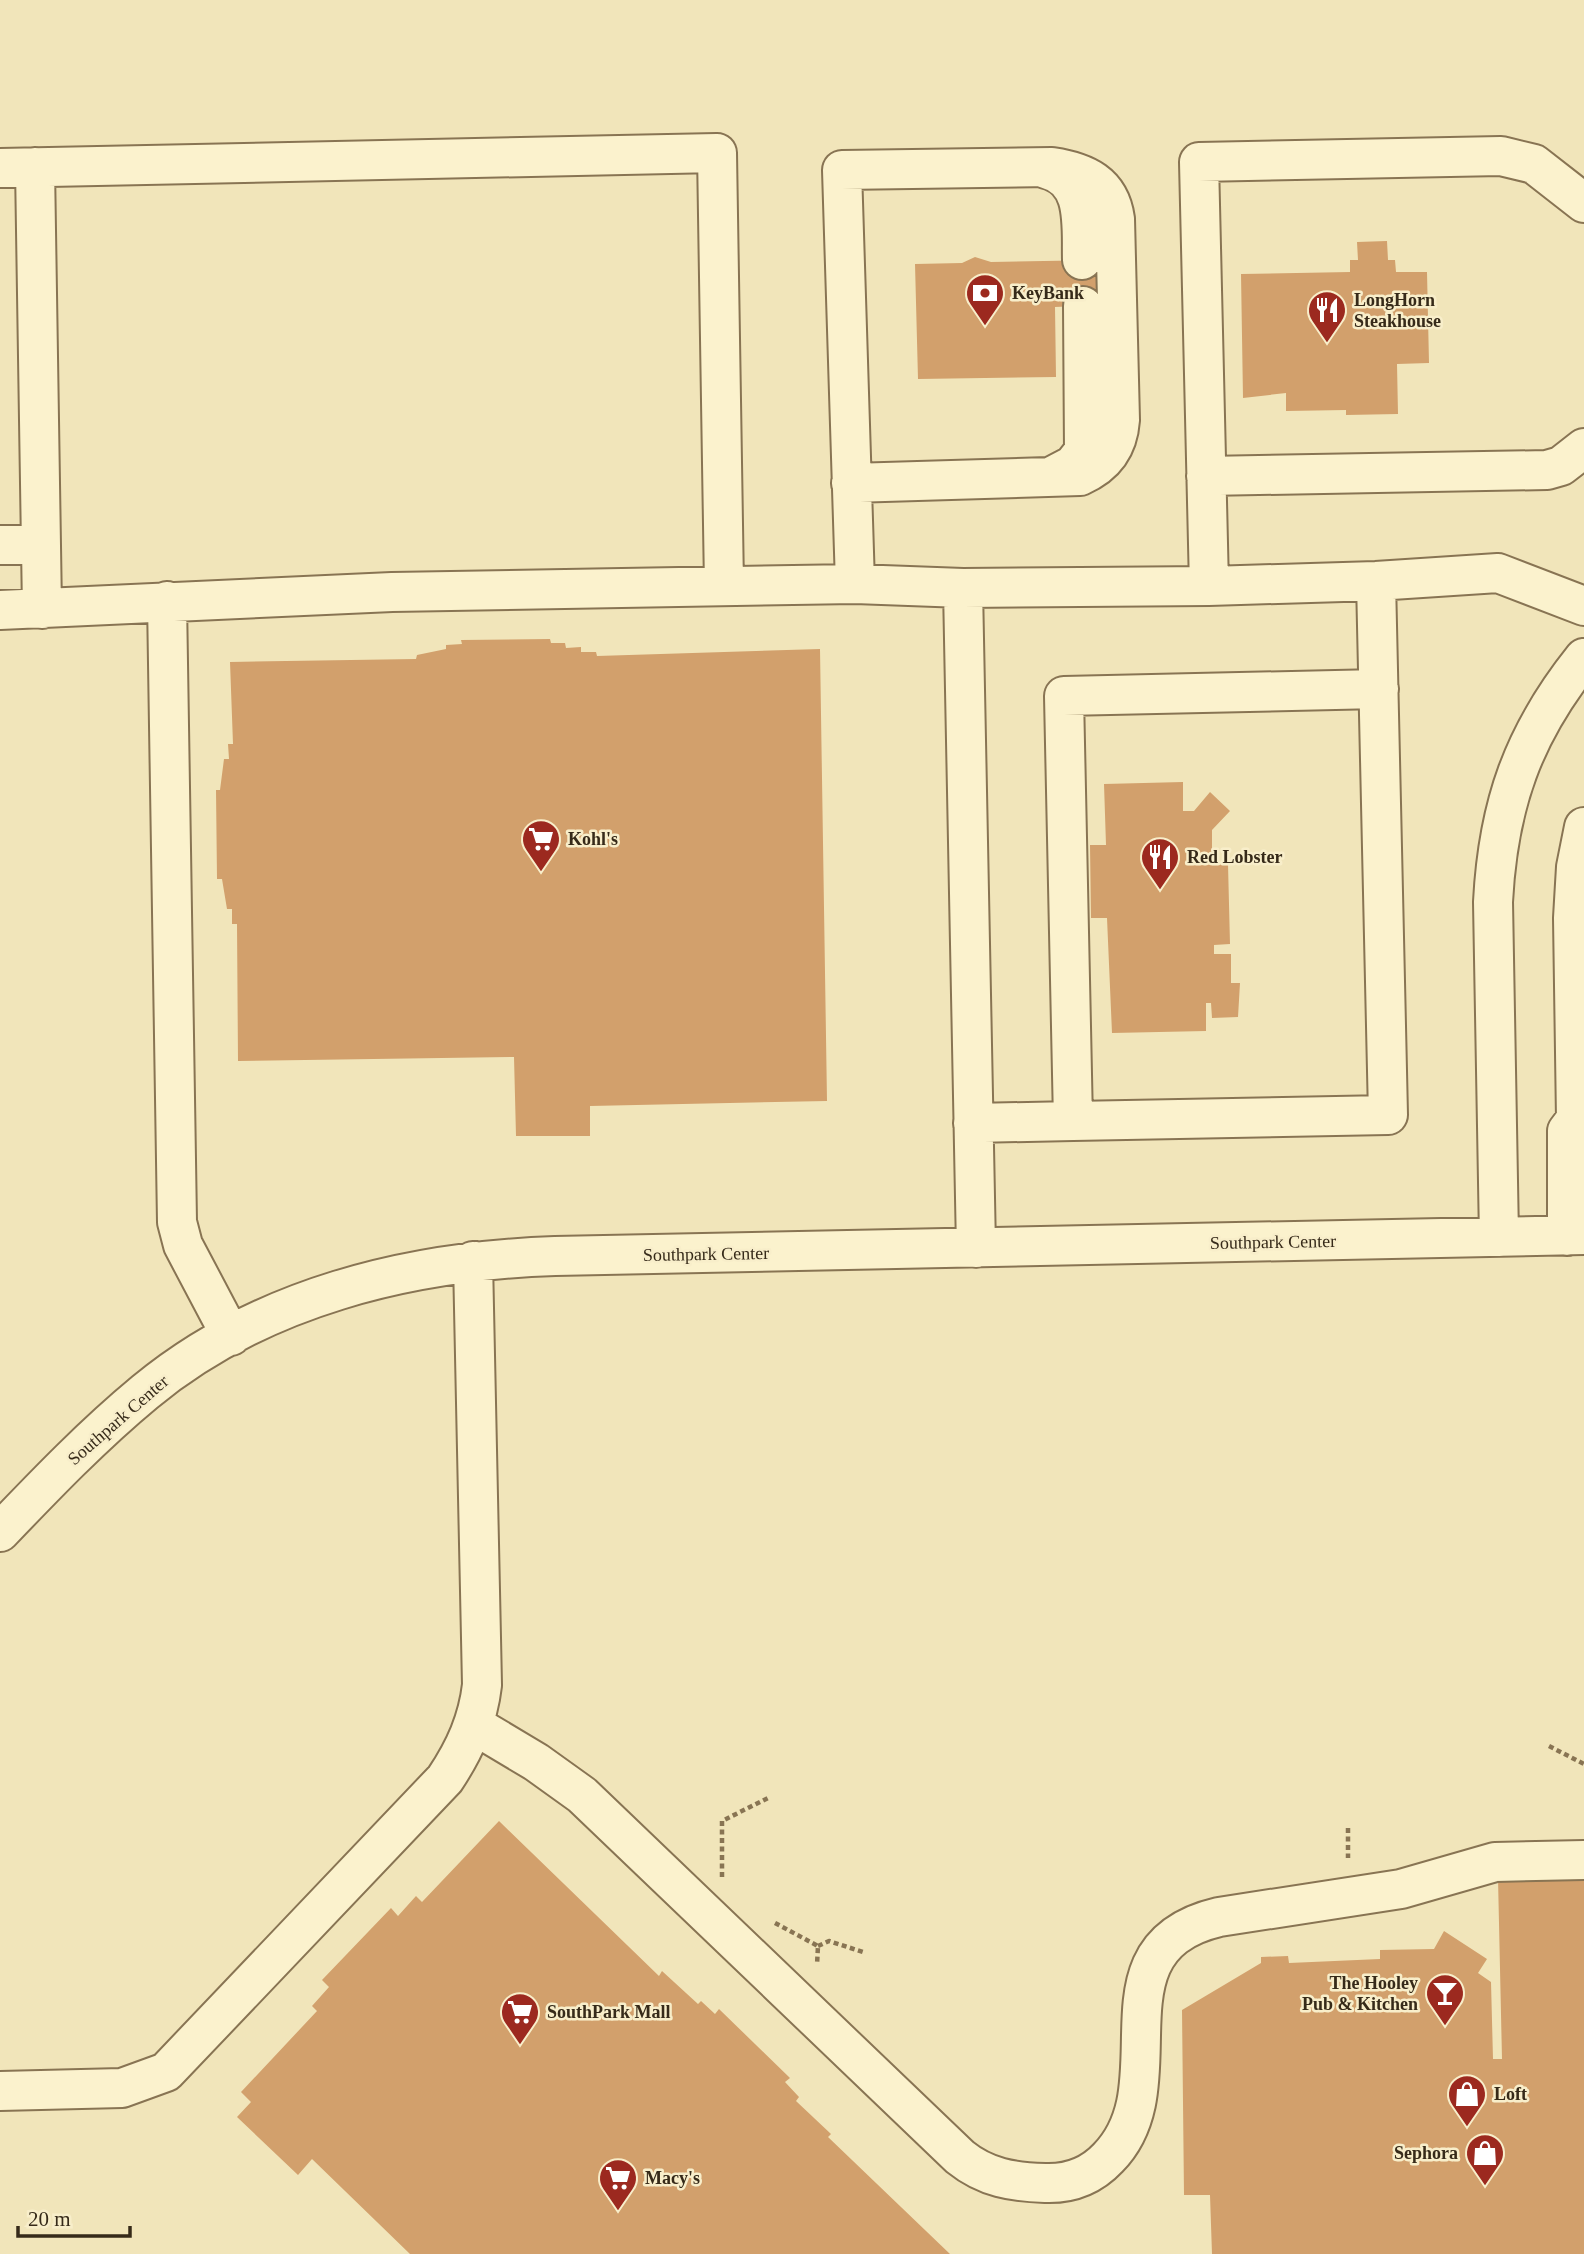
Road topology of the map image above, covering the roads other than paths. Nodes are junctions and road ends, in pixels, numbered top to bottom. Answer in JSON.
{"nodes":[{"id":1,"x":1034,"y":166,"type":"junction"},
{"id":2,"x":17,"y":168,"type":"edge"},
{"id":3,"x":1584,"y":203,"type":"edge"},
{"id":4,"x":1082,"y":260,"type":"dead end"},
{"id":5,"x":1083,"y":306,"type":"dead end"},
{"id":6,"x":1584,"y":448,"type":"edge"},
{"id":7,"x":1206,"y":477,"type":"junction"},
{"id":8,"x":1040,"y":479,"type":"junction"},
{"id":9,"x":851,"y":483,"type":"junction"},
{"id":10,"x":0,"y":545,"type":"edge"},
{"id":11,"x":41,"y":545,"type":"junction"},
{"id":12,"x":1376,"y":581,"type":"junction"},
{"id":13,"x":855,"y":584,"type":"junction"},
{"id":14,"x":724,"y":586,"type":"junction"},
{"id":15,"x":1209,"y":586,"type":"junction"},
{"id":16,"x":963,"y":588,"type":"junction"},
{"id":17,"x":167,"y":601,"type":"junction"},
{"id":18,"x":1584,"y":606,"type":"edge"},
{"id":19,"x":0,"y":610,"type":"edge"},
{"id":20,"x":42,"y":610,"type":"junction"},
{"id":21,"x":1584,"y":657,"type":"edge"},
{"id":22,"x":1379,"y":689,"type":"junction"},
{"id":23,"x":1584,"y":827,"type":"edge"},
{"id":24,"x":1073,"y":1121,"type":"junction"},
{"id":25,"x":973,"y":1123,"type":"junction"},
{"id":26,"x":1580,"y":1124,"type":"edge"},
{"id":27,"x":1575,"y":1236,"type":"edge"},
{"id":28,"x":1499,"y":1237,"type":"junction"},
{"id":29,"x":976,"y":1248,"type":"junction"},
{"id":30,"x":473,"y":1261,"type":"junction"},
{"id":31,"x":231,"y":1336,"type":"junction"},
{"id":32,"x":0,"y":1532,"type":"edge"},
{"id":33,"x":474,"y":1725,"type":"junction"},
{"id":34,"x":1584,"y":1860,"type":"edge"},
{"id":35,"x":0,"y":2091,"type":"edge"}],
"edges":[{"from":1,"to":4,"type":"street"},
{"from":1,"to":8,"type":"street"},
{"from":1,"to":9,"type":"street"},
{"from":2,"to":11,"type":"street"},
{"from":2,"to":14,"type":"street"},
{"from":3,"to":7,"type":"street"},
{"from":5,"to":8,"type":"street"},
{"from":6,"to":7,"type":"street"},
{"from":7,"to":15,"type":"street"},
{"from":8,"to":9,"type":"street"},
{"from":9,"to":13,"type":"street"},
{"from":10,"to":11,"type":"street"},
{"from":11,"to":20,"type":"street"},
{"from":12,"to":15,"type":"street"},
{"from":12,"to":18,"type":"street"},
{"from":12,"to":22,"type":"street"},
{"from":13,"to":14,"type":"street"},
{"from":13,"to":16,"type":"street"},
{"from":14,"to":17,"type":"street"},
{"from":15,"to":16,"type":"street"},
{"from":16,"to":25,"type":"street"},
{"from":17,"to":20,"type":"street"},
{"from":17,"to":31,"type":"street"},
{"from":19,"to":20,"type":"street"},
{"from":21,"to":28,"type":"street"},
{"from":22,"to":24,"type":"street"},
{"from":22,"to":24,"type":"street"},
{"from":23,"to":26,"type":"street","name":"Southpark Center"},
{"from":24,"to":25,"type":"street"},
{"from":25,"to":29,"type":"street"},
{"from":26,"to":27,"type":"street","name":"Southpark Center"},
{"from":27,"to":28,"type":"street","name":"Southpark Center"},
{"from":28,"to":29,"type":"street","name":"Southpark Center"},
{"from":29,"to":30,"type":"street","name":"Southpark Center"},
{"from":30,"to":31,"type":"street","name":"Southpark Center"},
{"from":30,"to":33,"type":"street"},
{"from":31,"to":32,"type":"street","name":"Southpark Center"},
{"from":33,"to":34,"type":"street"},
{"from":33,"to":35,"type":"street"}]}
